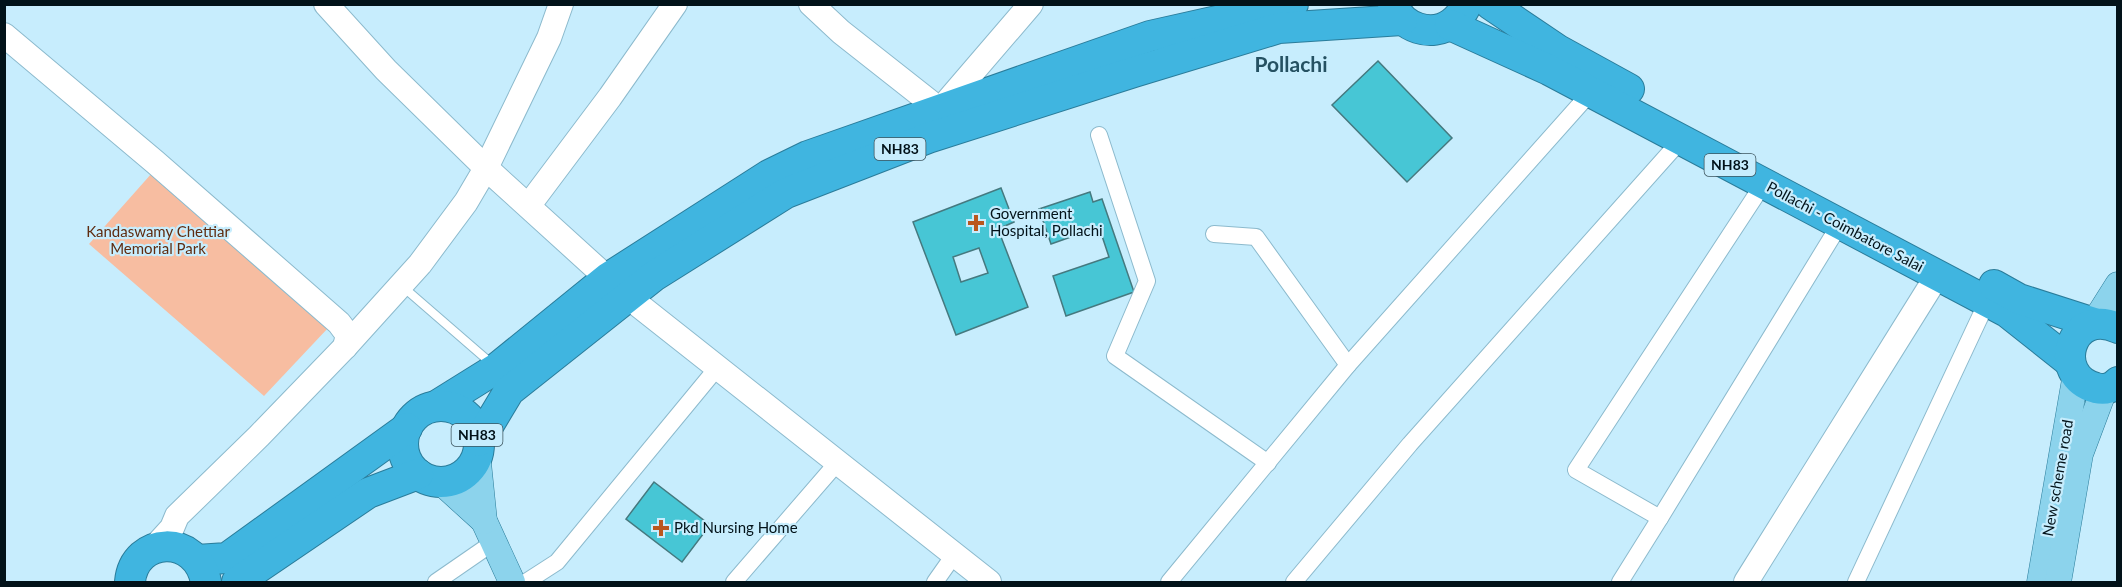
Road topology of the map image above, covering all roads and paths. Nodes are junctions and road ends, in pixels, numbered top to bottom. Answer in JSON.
{"nodes":[{"id":1,"x":326,"y":4,"type":"edge"},
{"id":2,"x":561,"y":4,"type":"edge"},
{"id":3,"x":675,"y":4,"type":"edge"},
{"id":4,"x":811,"y":4,"type":"edge"},
{"id":5,"x":1031,"y":4,"type":"edge"},
{"id":6,"x":1293,"y":4,"type":"edge"},
{"id":7,"x":1490,"y":4,"type":"edge"},
{"id":8,"x":1397,"y":12,"type":"edge"},
{"id":9,"x":1458,"y":15,"type":"edge"},
{"id":10,"x":4,"y":35,"type":"edge"},
{"id":11,"x":1591,"y":92,"type":"junction"},
{"id":12,"x":940,"y":110,"type":"junction"},
{"id":13,"x":1100,"y":135,"type":"dead end"},
{"id":14,"x":1681,"y":140,"type":"junction"},
{"id":15,"x":486,"y":168,"type":"junction"},
{"id":16,"x":1764,"y":183,"type":"junction"},
{"id":17,"x":529,"y":206,"type":"junction"},
{"id":18,"x":1840,"y":224,"type":"junction"},
{"id":19,"x":1214,"y":234,"type":"dead end"},
{"id":20,"x":1937,"y":276,"type":"junction"},
{"id":21,"x":401,"y":285,"type":"junction"},
{"id":22,"x":2118,"y":285,"type":"edge"},
{"id":23,"x":618,"y":287,"type":"junction"},
{"id":24,"x":1987,"y":302,"type":"junction"},
{"id":25,"x":2106,"y":326,"type":"edge"},
{"id":26,"x":345,"y":347,"type":"junction"},
{"id":27,"x":1348,"y":365,"type":"junction"},
{"id":28,"x":497,"y":368,"type":"junction"},
{"id":29,"x":717,"y":368,"type":"junction"},
{"id":30,"x":2073,"y":368,"type":"junction"},
{"id":31,"x":2113,"y":387,"type":"edge"},
{"id":32,"x":436,"y":406,"type":"junction"},
{"id":33,"x":407,"y":428,"type":"junction"},
{"id":34,"x":478,"y":447,"type":"junction"},
{"id":35,"x":837,"y":463,"type":"junction"},
{"id":36,"x":1268,"y":463,"type":"junction"},
{"id":37,"x":429,"y":478,"type":"junction"},
{"id":38,"x":1660,"y":518,"type":"junction"},
{"id":39,"x":489,"y":531,"type":"junction"},
{"id":40,"x":181,"y":554,"type":"edge"},
{"id":41,"x":954,"y":555,"type":"junction"},
{"id":42,"x":130,"y":582,"type":"edge"},
{"id":43,"x":237,"y":582,"type":"edge"},
{"id":44,"x":436,"y":582,"type":"edge"},
{"id":45,"x":513,"y":582,"type":"edge"},
{"id":46,"x":526,"y":582,"type":"edge"},
{"id":47,"x":734,"y":582,"type":"edge"},
{"id":48,"x":935,"y":582,"type":"edge"},
{"id":49,"x":989,"y":582,"type":"edge"},
{"id":50,"x":1169,"y":582,"type":"edge"},
{"id":51,"x":1294,"y":582,"type":"edge"},
{"id":52,"x":1620,"y":582,"type":"edge"},
{"id":53,"x":1746,"y":582,"type":"edge"},
{"id":54,"x":1857,"y":582,"type":"edge"},
{"id":55,"x":2040,"y":582,"type":"edge"},
{"id":56,"x":2058,"y":582,"type":"edge"}],
"edges":[{"from":1,"to":15,"type":"street"},
{"from":2,"to":15,"type":"street"},
{"from":3,"to":17,"type":"street"},
{"from":4,"to":12,"type":"street"},
{"from":5,"to":12,"type":"street"},
{"from":6,"to":12,"type":"highway","number":"NH83"},
{"from":7,"to":25,"type":"highway","name":"Pollachi - Coimbatore Salai","number":"NH83"},
{"from":8,"to":9,"type":"highway","name":"Pollachi - Coimbatore Salai","number":"NH83"},
{"from":8,"to":23,"type":"highway","number":"NH83"},
{"from":9,"to":11,"type":"highway","name":"Pollachi - Coimbatore Salai","number":"NH83"},
{"from":10,"to":26,"type":"street"},
{"from":11,"to":14,"type":"highway","name":"Pollachi - Coimbatore Salai","number":"NH83"},
{"from":11,"to":27,"type":"street"},
{"from":12,"to":23,"type":"highway","number":"NH83"},
{"from":13,"to":36,"type":"street"},
{"from":14,"to":16,"type":"highway","name":"Pollachi - Coimbatore Salai","number":"NH83"},
{"from":14,"to":51,"type":"street"},
{"from":15,"to":17,"type":"street"},
{"from":15,"to":21,"type":"street"},
{"from":16,"to":18,"type":"highway","name":"Pollachi - Coimbatore Salai","number":"NH83"},
{"from":16,"to":38,"type":"street"},
{"from":17,"to":23,"type":"street"},
{"from":18,"to":20,"type":"highway","name":"Pollachi - Coimbatore Salai","number":"NH83"},
{"from":18,"to":38,"type":"street"},
{"from":19,"to":27,"type":"street"},
{"from":20,"to":24,"type":"highway","name":"Pollachi - Coimbatore Salai","number":"NH83"},
{"from":20,"to":53,"type":"street"},
{"from":21,"to":26,"type":"street"},
{"from":21,"to":28,"type":"lane"},
{"from":22,"to":25,"type":"main road"},
{"from":23,"to":28,"type":"highway","number":"NH83"},
{"from":23,"to":29,"type":"street"},
{"from":23,"to":34,"type":"highway","number":"NH83"},
{"from":24,"to":30,"type":"highway","name":"Pollachi - Coimbatore Salai","number":"NH83"},
{"from":24,"to":54,"type":"street"},
{"from":25,"to":30,"type":"highway"},
{"from":26,"to":40,"type":"street"},
{"from":27,"to":36,"type":"street"},
{"from":28,"to":32,"type":"highway","number":"NH83"},
{"from":29,"to":35,"type":"street"},
{"from":29,"to":46,"type":"street"},
{"from":30,"to":31,"type":"highway","name":"Pollachi - Coimbatore Salai","number":"NH83"},
{"from":30,"to":55,"type":"main road","name":"New scheme road"},
{"from":31,"to":56,"type":"main road","name":"New scheme road"},
{"from":32,"to":33,"type":"highway","number":"NH83"},
{"from":32,"to":34,"type":"highway","number":"NH83"},
{"from":33,"to":37,"type":"highway"},
{"from":33,"to":40,"type":"highway","number":"NH83"},
{"from":34,"to":37,"type":"highway","number":"NH83"},
{"from":34,"to":39,"type":"main road"},
{"from":35,"to":41,"type":"street"},
{"from":35,"to":47,"type":"street"},
{"from":36,"to":50,"type":"street"},
{"from":37,"to":39,"type":"main road"},
{"from":37,"to":43,"type":"highway","number":"NH83"},
{"from":38,"to":52,"type":"street"},
{"from":39,"to":44,"type":"street"},
{"from":39,"to":45,"type":"main road"},
{"from":40,"to":42,"type":"highway"},
{"from":41,"to":48,"type":"street"},
{"from":41,"to":49,"type":"street"}]}
